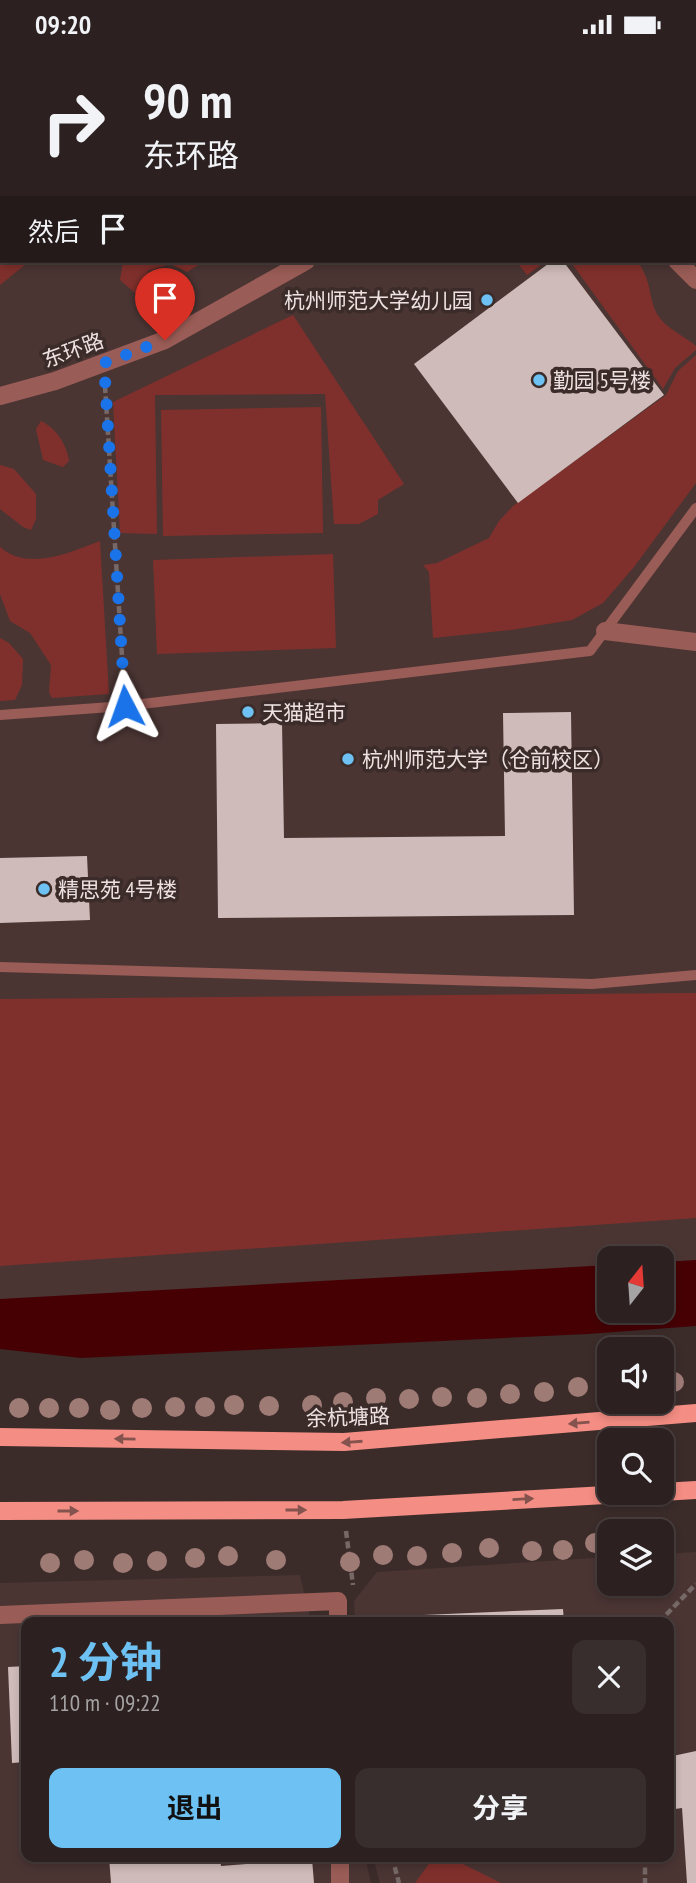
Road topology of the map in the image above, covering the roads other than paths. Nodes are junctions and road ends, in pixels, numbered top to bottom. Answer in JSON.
{"nodes":[{"id":1,"x":302,"y":263,"type":"edge"},
{"id":2,"x":679,"y":263,"type":"edge"},
{"id":3,"x":696,"y":280,"type":"edge"},
{"id":4,"x":0,"y":396,"type":"edge"},
{"id":5,"x":696,"y":508,"type":"edge"},
{"id":6,"x":605,"y":631,"type":"junction"},
{"id":7,"x":696,"y":642,"type":"edge"},
{"id":8,"x":0,"y":715,"type":"edge"},
{"id":9,"x":0,"y":967,"type":"edge"},
{"id":10,"x":696,"y":975,"type":"edge"},
{"id":11,"x":696,"y":1413,"type":"edge"},
{"id":12,"x":0,"y":1437,"type":"edge"},
{"id":13,"x":696,"y":1490,"type":"edge"},
{"id":14,"x":674,"y":1491,"type":"edge"},
{"id":15,"x":597,"y":1496,"type":"edge"},
{"id":16,"x":0,"y":1511,"type":"edge"},
{"id":17,"x":0,"y":1615,"type":"edge"},
{"id":18,"x":338,"y":1617,"type":"edge"},
{"id":19,"x":340,"y":1862,"type":"edge"},
{"id":20,"x":340,"y":1883,"type":"edge"}],
"edges":[{"from":1,"to":4,"type":"street","name":"东环路"},
{"from":2,"to":3,"type":"street"},
{"from":5,"to":6,"type":"lane"},
{"from":6,"to":7,"type":"street"},
{"from":6,"to":8,"type":"lane"},
{"from":9,"to":10,"type":"lane"},
{"from":11,"to":12,"type":"main road","name":"余杭塘路","one_way":true},
{"from":13,"to":14,"type":"main road"},
{"from":16,"to":15,"type":"main road","one_way":true},
{"from":17,"to":18,"type":"street"},
{"from":19,"to":20,"type":"street"}]}
